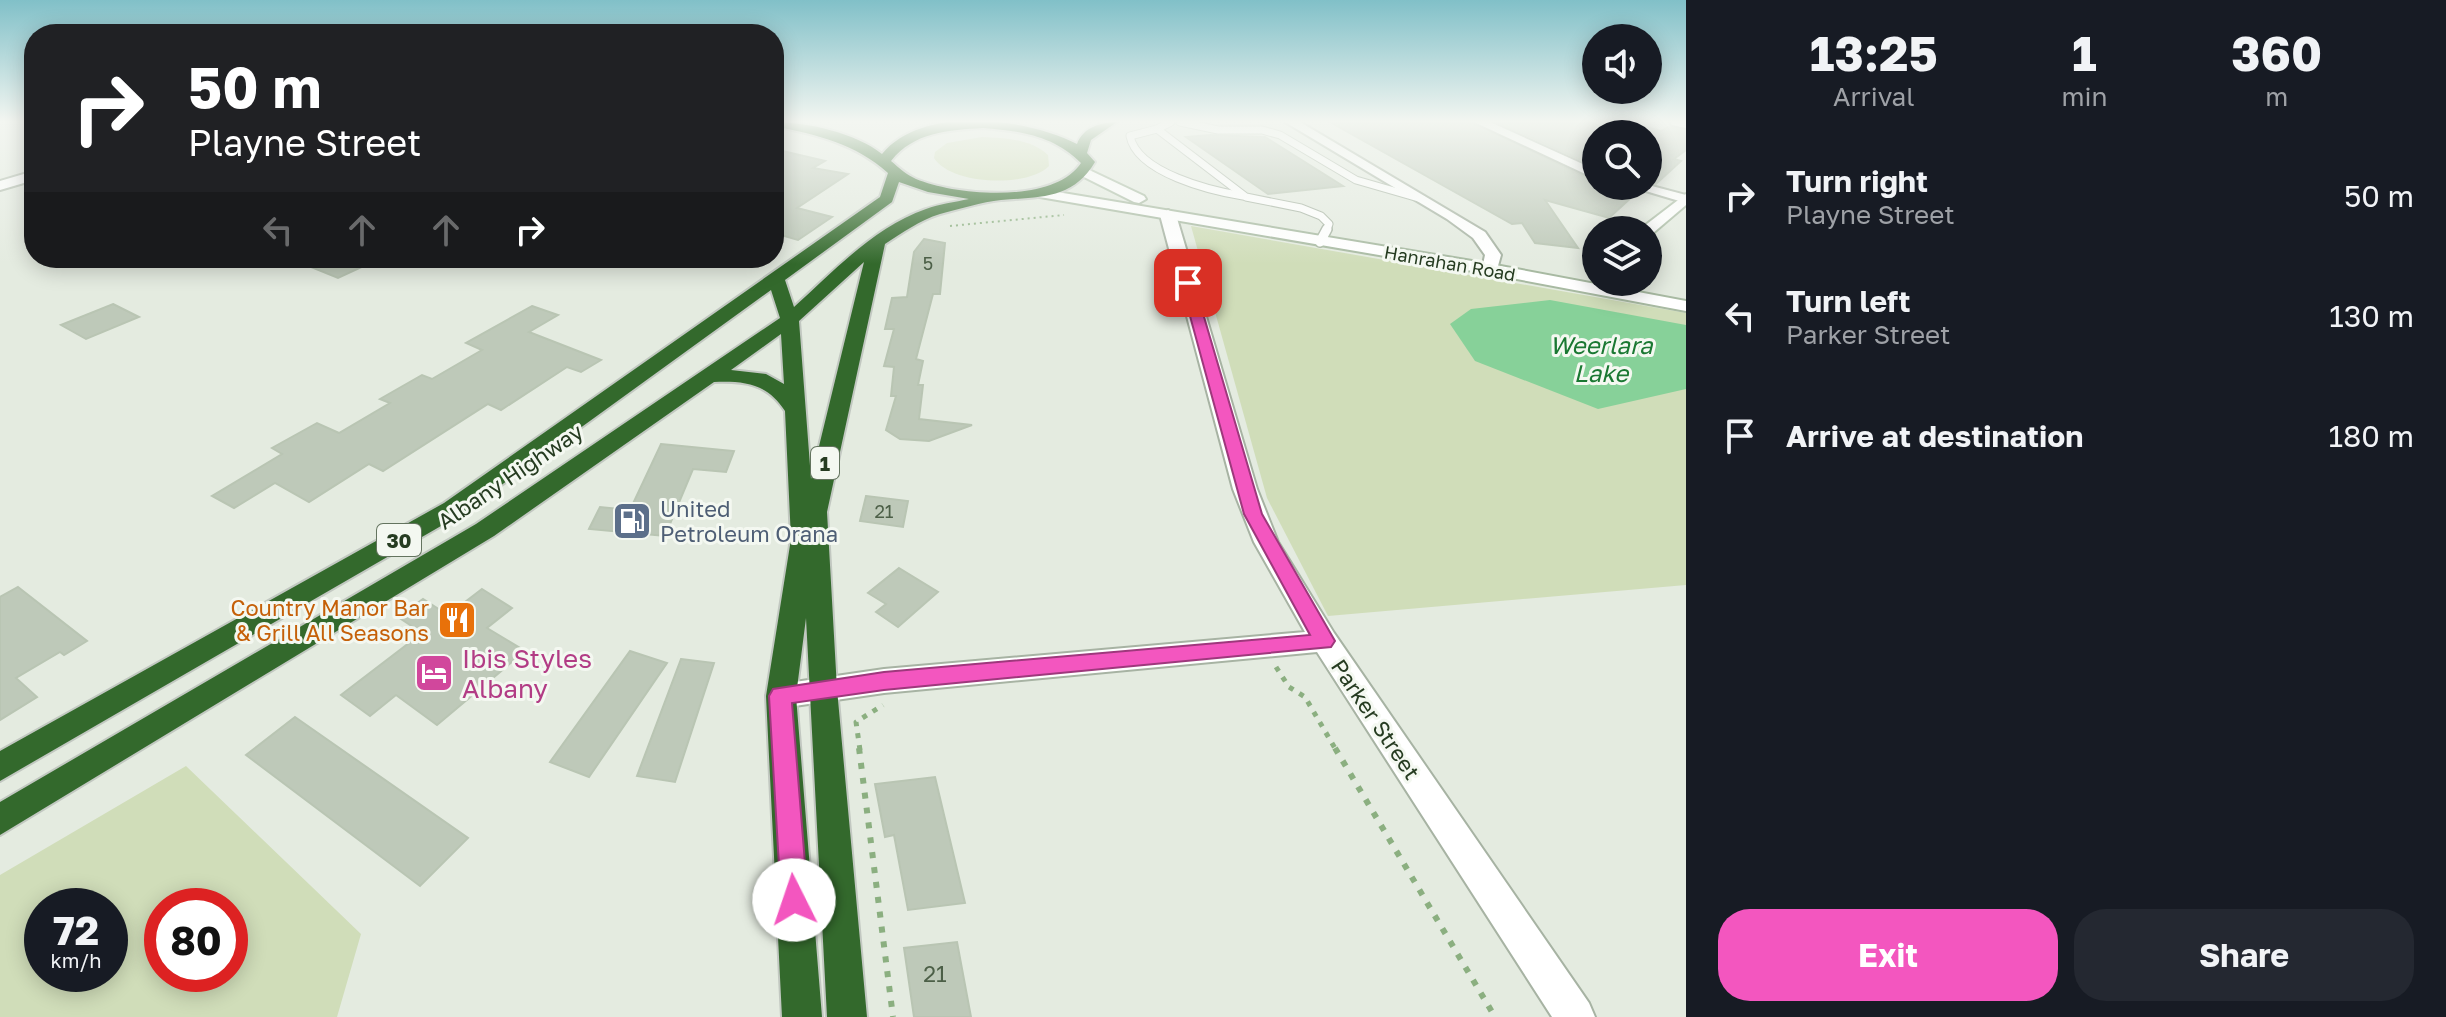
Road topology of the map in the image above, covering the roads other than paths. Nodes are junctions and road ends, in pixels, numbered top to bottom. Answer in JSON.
{"nodes":[{"id":1,"x":889,"y":169,"type":"edge"},
{"id":2,"x":891,"y":169,"type":"edge"},
{"id":3,"x":1159,"y":169,"type":"edge"},
{"id":4,"x":1210,"y":169,"type":"edge"},
{"id":5,"x":1338,"y":169,"type":"edge"},
{"id":6,"x":1373,"y":169,"type":"edge"},
{"id":7,"x":1085,"y":172,"type":"joint"},
{"id":8,"x":24,"y":178,"type":"edge"},
{"id":9,"x":0,"y":186,"type":"edge"},
{"id":10,"x":1662,"y":192,"type":"edge"},
{"id":11,"x":1039,"y":193,"type":"junction"},
{"id":12,"x":999,"y":196,"type":"junction"},
{"id":13,"x":1246,"y":197,"type":"junction"},
{"id":14,"x":1686,"y":198,"type":"edge"},
{"id":15,"x":1425,"y":200,"type":"junction"},
{"id":16,"x":1168,"y":215,"type":"junction"},
{"id":17,"x":1662,"y":218,"type":"edge"},
{"id":18,"x":1214,"y":222,"type":"junction"},
{"id":19,"x":877,"y":242,"type":"junction"},
{"id":20,"x":1320,"y":242,"type":"junction"},
{"id":21,"x":1490,"y":269,"type":"junction"},
{"id":22,"x":776,"y":280,"type":"junction"},
{"id":23,"x":1582,"y":282,"type":"edge"},
{"id":24,"x":1648,"y":296,"type":"edge"},
{"id":25,"x":1686,"y":306,"type":"edge"},
{"id":26,"x":790,"y":320,"type":"junction"},
{"id":27,"x":705,"y":376,"type":"junction"},
{"id":28,"x":798,"y":415,"type":"junction"},
{"id":29,"x":452,"y":509,"type":"junction"},
{"id":30,"x":485,"y":530,"type":"junction"},
{"id":31,"x":1324,"y":641,"type":"junction"},
{"id":32,"x":822,"y":689,"type":"junction"},
{"id":33,"x":781,"y":696,"type":"junction"},
{"id":34,"x":0,"y":767,"type":"edge"},
{"id":35,"x":0,"y":820,"type":"edge"},
{"id":36,"x":802,"y":1017,"type":"edge"},
{"id":37,"x":847,"y":1017,"type":"edge"},
{"id":38,"x":1575,"y":1017,"type":"edge"}],
"edges":[{"from":1,"to":22,"type":"highway","name":"Albany Highway"},
{"from":2,"to":12,"type":"highway"},
{"from":3,"to":13,"type":"lane"},
{"from":4,"to":13,"type":"lane"},
{"from":5,"to":15,"type":"lane"},
{"from":6,"to":15,"type":"street"},
{"from":7,"to":11,"type":"highway"},
{"from":7,"to":18,"type":"street","name":"Hanrahan Road"},
{"from":8,"to":9,"type":"street"},
{"from":10,"to":14,"type":"street"},
{"from":11,"to":12,"type":"highway"},
{"from":11,"to":16,"type":"street","name":"Hanrahan Road"},
{"from":12,"to":19,"type":"highway","name":"Albany Highway"},
{"from":13,"to":20,"type":"lane"},
{"from":14,"to":17,"type":"street"},
{"from":15,"to":21,"type":"street"},
{"from":16,"to":18,"type":"street","name":"Hanrahan Road"},
{"from":16,"to":31,"type":"street","name":"Parker Street"},
{"from":18,"to":20,"type":"street","name":"Hanrahan Road"},
{"from":19,"to":26,"type":"highway","name":"Albany Highway","number":"30"},
{"from":19,"to":32,"type":"highway","number":"1"},
{"from":20,"to":21,"type":"street","name":"Hanrahan Road"},
{"from":21,"to":23,"type":"street","name":"Hanrahan Road"},
{"from":22,"to":26,"type":"highway","number":"1"},
{"from":22,"to":29,"type":"highway","name":"Albany Highway","number":"30"},
{"from":24,"to":25,"type":"street","name":"Hanrahan Road"},
{"from":26,"to":27,"type":"highway","name":"Albany Highway","number":"30"},
{"from":26,"to":28,"type":"highway","number":"1"},
{"from":27,"to":28,"type":"highway"},
{"from":27,"to":30,"type":"highway","name":"Albany Highway","number":"30"},
{"from":28,"to":33,"type":"highway","number":"1"},
{"from":29,"to":30,"type":"highway"},
{"from":29,"to":34,"type":"highway","name":"Albany Highway","number":"30"},
{"from":30,"to":35,"type":"highway","name":"Albany Highway","number":"30"},
{"from":31,"to":32,"type":"street"},
{"from":31,"to":38,"type":"street","name":"Parker Street"},
{"from":32,"to":33,"type":"street"},
{"from":32,"to":37,"type":"highway","number":"1"},
{"from":33,"to":36,"type":"highway","number":"1"}]}
